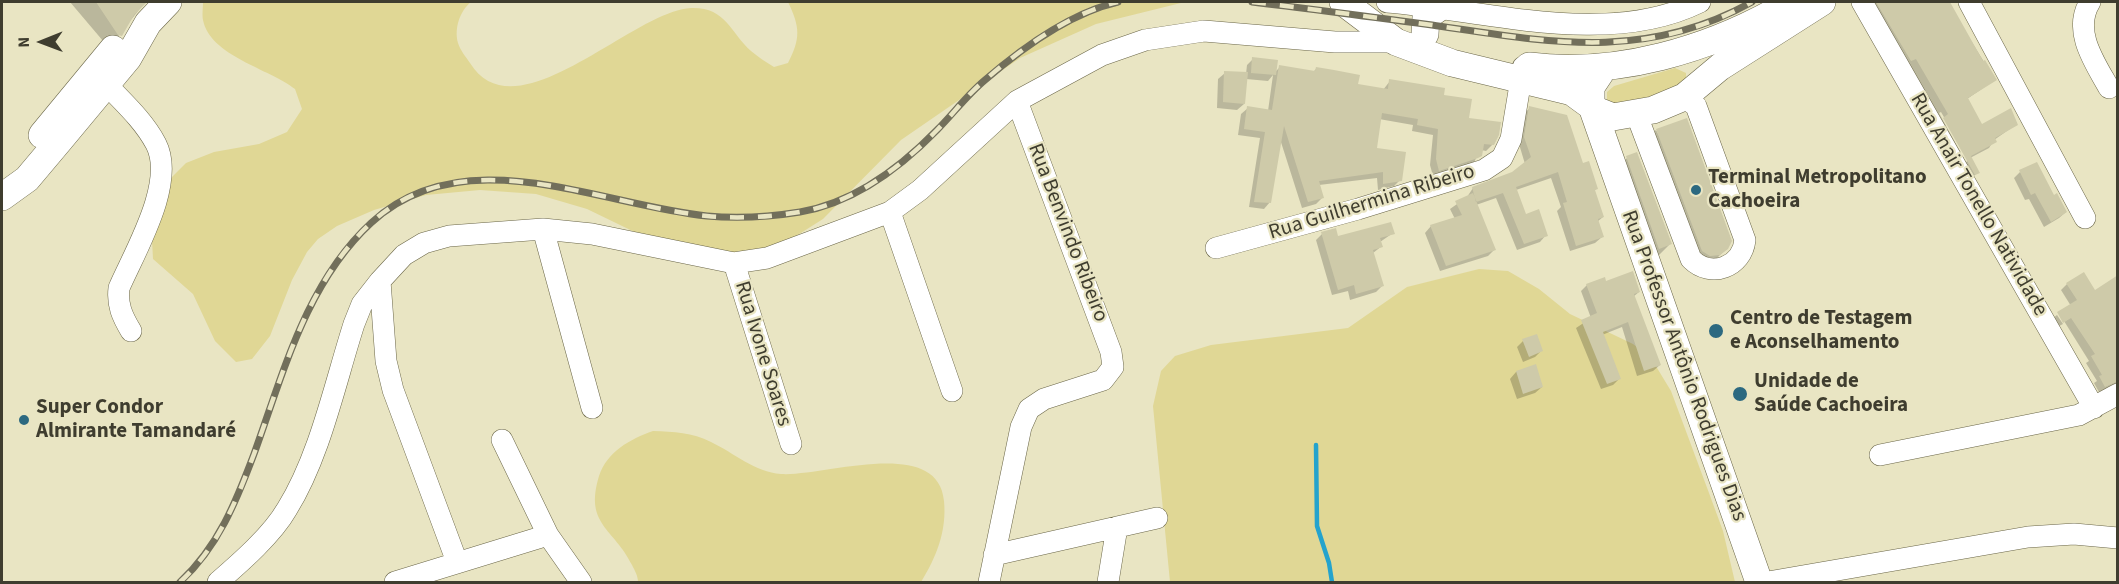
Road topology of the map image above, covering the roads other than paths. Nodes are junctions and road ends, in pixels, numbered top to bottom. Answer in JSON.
{"nodes":[{"id":1,"x":168,"y":2,"type":"edge"},
{"id":2,"x":1343,"y":2,"type":"edge"},
{"id":3,"x":1700,"y":2,"type":"edge"},
{"id":4,"x":1793,"y":2,"type":"edge"},
{"id":5,"x":1822,"y":2,"type":"edge"},
{"id":6,"x":1862,"y":2,"type":"edge"},
{"id":7,"x":1969,"y":2,"type":"edge"},
{"id":8,"x":2091,"y":2,"type":"edge"},
{"id":9,"x":1429,"y":6,"type":"junction"},
{"id":10,"x":1375,"y":8,"type":"edge"},
{"id":11,"x":148,"y":23,"type":"junction"},
{"id":12,"x":1425,"y":34,"type":"junction"},
{"id":13,"x":1335,"y":42,"type":"junction"},
{"id":14,"x":1396,"y":42,"type":"junction"},
{"id":15,"x":1682,"y":51,"type":"junction"},
{"id":16,"x":1603,"y":69,"type":"junction"},
{"id":17,"x":1522,"y":73,"type":"junction"},
{"id":18,"x":106,"y":84,"type":"junction"},
{"id":19,"x":2109,"y":88,"type":"dead end"},
{"id":20,"x":1690,"y":93,"type":"junction"},
{"id":21,"x":1017,"y":101,"type":"junction"},
{"id":22,"x":1613,"y":111,"type":"junction"},
{"id":23,"x":56,"y":130,"type":"junction"},
{"id":24,"x":4,"y":194,"type":"edge"},
{"id":25,"x":890,"y":212,"type":"junction"},
{"id":26,"x":2085,"y":218,"type":"dead end"},
{"id":27,"x":543,"y":229,"type":"junction"},
{"id":28,"x":1216,"y":248,"type":"dead end"},
{"id":29,"x":734,"y":263,"type":"junction"},
{"id":30,"x":380,"y":281,"type":"junction"},
{"id":31,"x":131,"y":331,"type":"dead end"},
{"id":32,"x":952,"y":391,"type":"dead end"},
{"id":33,"x":2118,"y":394,"type":"edge"},
{"id":34,"x":592,"y":408,"type":"dead end"},
{"id":35,"x":2094,"y":408,"type":"junction"},
{"id":36,"x":502,"y":440,"type":"dead end"},
{"id":37,"x":791,"y":444,"type":"dead end"},
{"id":38,"x":1880,"y":455,"type":"dead end"},
{"id":39,"x":1157,"y":518,"type":"dead end"},
{"id":40,"x":1117,"y":527,"type":"junction"},
{"id":41,"x":548,"y":536,"type":"junction"},
{"id":42,"x":2118,"y":538,"type":"edge"},
{"id":43,"x":994,"y":555,"type":"junction"},
{"id":44,"x":457,"y":562,"type":"junction"},
{"id":45,"x":218,"y":582,"type":"edge"},
{"id":46,"x":395,"y":582,"type":"edge"},
{"id":47,"x":581,"y":582,"type":"edge"},
{"id":48,"x":989,"y":582,"type":"edge"},
{"id":49,"x":1108,"y":582,"type":"edge"},
{"id":50,"x":1760,"y":582,"type":"edge"},
{"id":51,"x":1768,"y":582,"type":"edge"}],
"edges":[{"from":1,"to":11,"type":"main road"},
{"from":2,"to":10,"type":"main road"},
{"from":3,"to":9,"type":"street"},
{"from":4,"to":15,"type":"main road"},
{"from":5,"to":20,"type":"main road"},
{"from":6,"to":35,"type":"street","name":"Rua Anair Tonello Natividade"},
{"from":7,"to":26,"type":"street"},
{"from":8,"to":19,"type":"street"},
{"from":9,"to":10,"type":"street"},
{"from":9,"to":12,"type":"main road"},
{"from":10,"to":12,"type":"main road"},
{"from":10,"to":13,"type":"street"},
{"from":10,"to":14,"type":"main road"},
{"from":11,"to":18,"type":"main road"},
{"from":11,"to":23,"type":"main road"},
{"from":12,"to":17,"type":"main road"},
{"from":13,"to":14,"type":"street"},
{"from":13,"to":21,"type":"street"},
{"from":14,"to":17,"type":"main road"},
{"from":15,"to":16,"type":"main road"},
{"from":15,"to":20,"type":"main road"},
{"from":16,"to":17,"type":"main road"},
{"from":16,"to":22,"type":"main road"},
{"from":17,"to":22,"type":"main road"},
{"from":17,"to":28,"type":"street","name":"Rua Guilhermina Ribeiro"},
{"from":18,"to":23,"type":"main road"},
{"from":18,"to":31,"type":"street"},
{"from":20,"to":22,"type":"main road"},
{"from":20,"to":22,"type":"street"},
{"from":21,"to":25,"type":"street"},
{"from":21,"to":43,"type":"street","name":"Rua Benvindo Ribeiro"},
{"from":22,"to":50,"type":"main road","name":"Rua Professor Antônio Rodrigues Dias"},
{"from":23,"to":24,"type":"main road"},
{"from":25,"to":29,"type":"street"},
{"from":25,"to":32,"type":"street"},
{"from":27,"to":29,"type":"street"},
{"from":27,"to":30,"type":"street"},
{"from":27,"to":34,"type":"street"},
{"from":29,"to":37,"type":"street","name":"Rua Ivone Soares"},
{"from":30,"to":44,"type":"street"},
{"from":30,"to":45,"type":"street"},
{"from":33,"to":35,"type":"street"},
{"from":35,"to":38,"type":"street"},
{"from":36,"to":41,"type":"street"},
{"from":39,"to":40,"type":"street"},
{"from":40,"to":43,"type":"street"},
{"from":40,"to":49,"type":"street"},
{"from":41,"to":44,"type":"street"},
{"from":41,"to":47,"type":"street"},
{"from":42,"to":51,"type":"street"},
{"from":43,"to":48,"type":"street"},
{"from":44,"to":46,"type":"street"}]}
